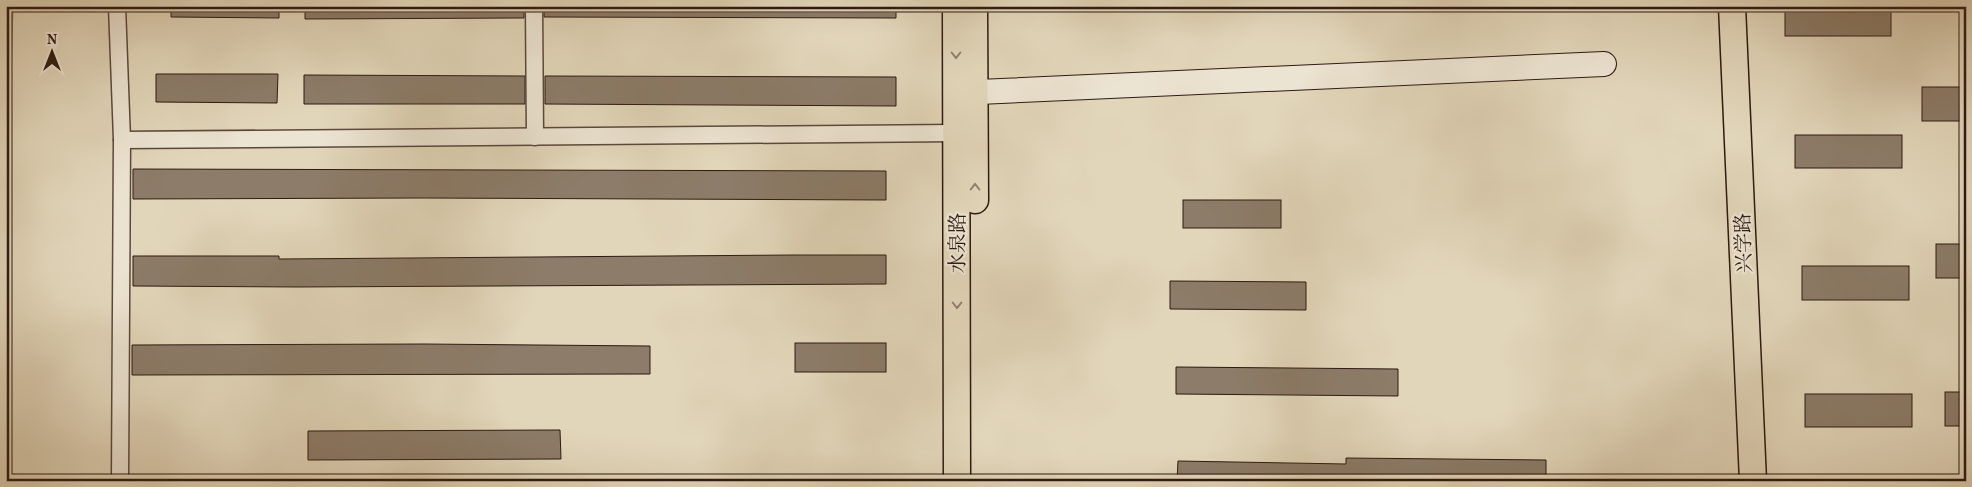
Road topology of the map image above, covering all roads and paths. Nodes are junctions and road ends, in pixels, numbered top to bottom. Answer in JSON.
{"nodes":[{"id":1,"x":8,"y":6,"type":"edge"},
{"id":2,"x":117,"y":6,"type":"edge"},
{"id":3,"x":534,"y":6,"type":"edge"},
{"id":4,"x":956,"y":6,"type":"edge"},
{"id":5,"x":974,"y":6,"type":"edge"},
{"id":6,"x":1732,"y":6,"type":"edge"},
{"id":7,"x":1604,"y":64,"type":"dead end"},
{"id":8,"x":6,"y":75,"type":"edge"},
{"id":9,"x":965,"y":93,"type":"junction"},
{"id":10,"x":956,"y":133,"type":"junction"},
{"id":11,"x":535,"y":136,"type":"junction"},
{"id":12,"x":122,"y":140,"type":"junction"},
{"id":13,"x":120,"y":481,"type":"edge"},
{"id":14,"x":957,"y":481,"type":"edge"},
{"id":15,"x":974,"y":481,"type":"edge"},
{"id":16,"x":1753,"y":481,"type":"edge"}],
"edges":[{"from":1,"to":8,"type":"lane"},
{"from":2,"to":12,"type":"street"},
{"from":3,"to":11,"type":"street"},
{"from":4,"to":9,"type":"main road","name":"水泉路","one_way":true},
{"from":5,"to":9,"type":"main road","name":"水泉路"},
{"from":6,"to":16,"type":"main road","name":"兴学路"},
{"from":7,"to":9,"type":"street"},
{"from":9,"to":10,"type":"main road","name":"水泉路"},
{"from":15,"to":9,"type":"main road","name":"水泉路","one_way":true},
{"from":10,"to":11,"type":"street"},
{"from":10,"to":14,"type":"main road","name":"水泉路","one_way":true},
{"from":11,"to":12,"type":"street"},
{"from":12,"to":13,"type":"street"}]}
